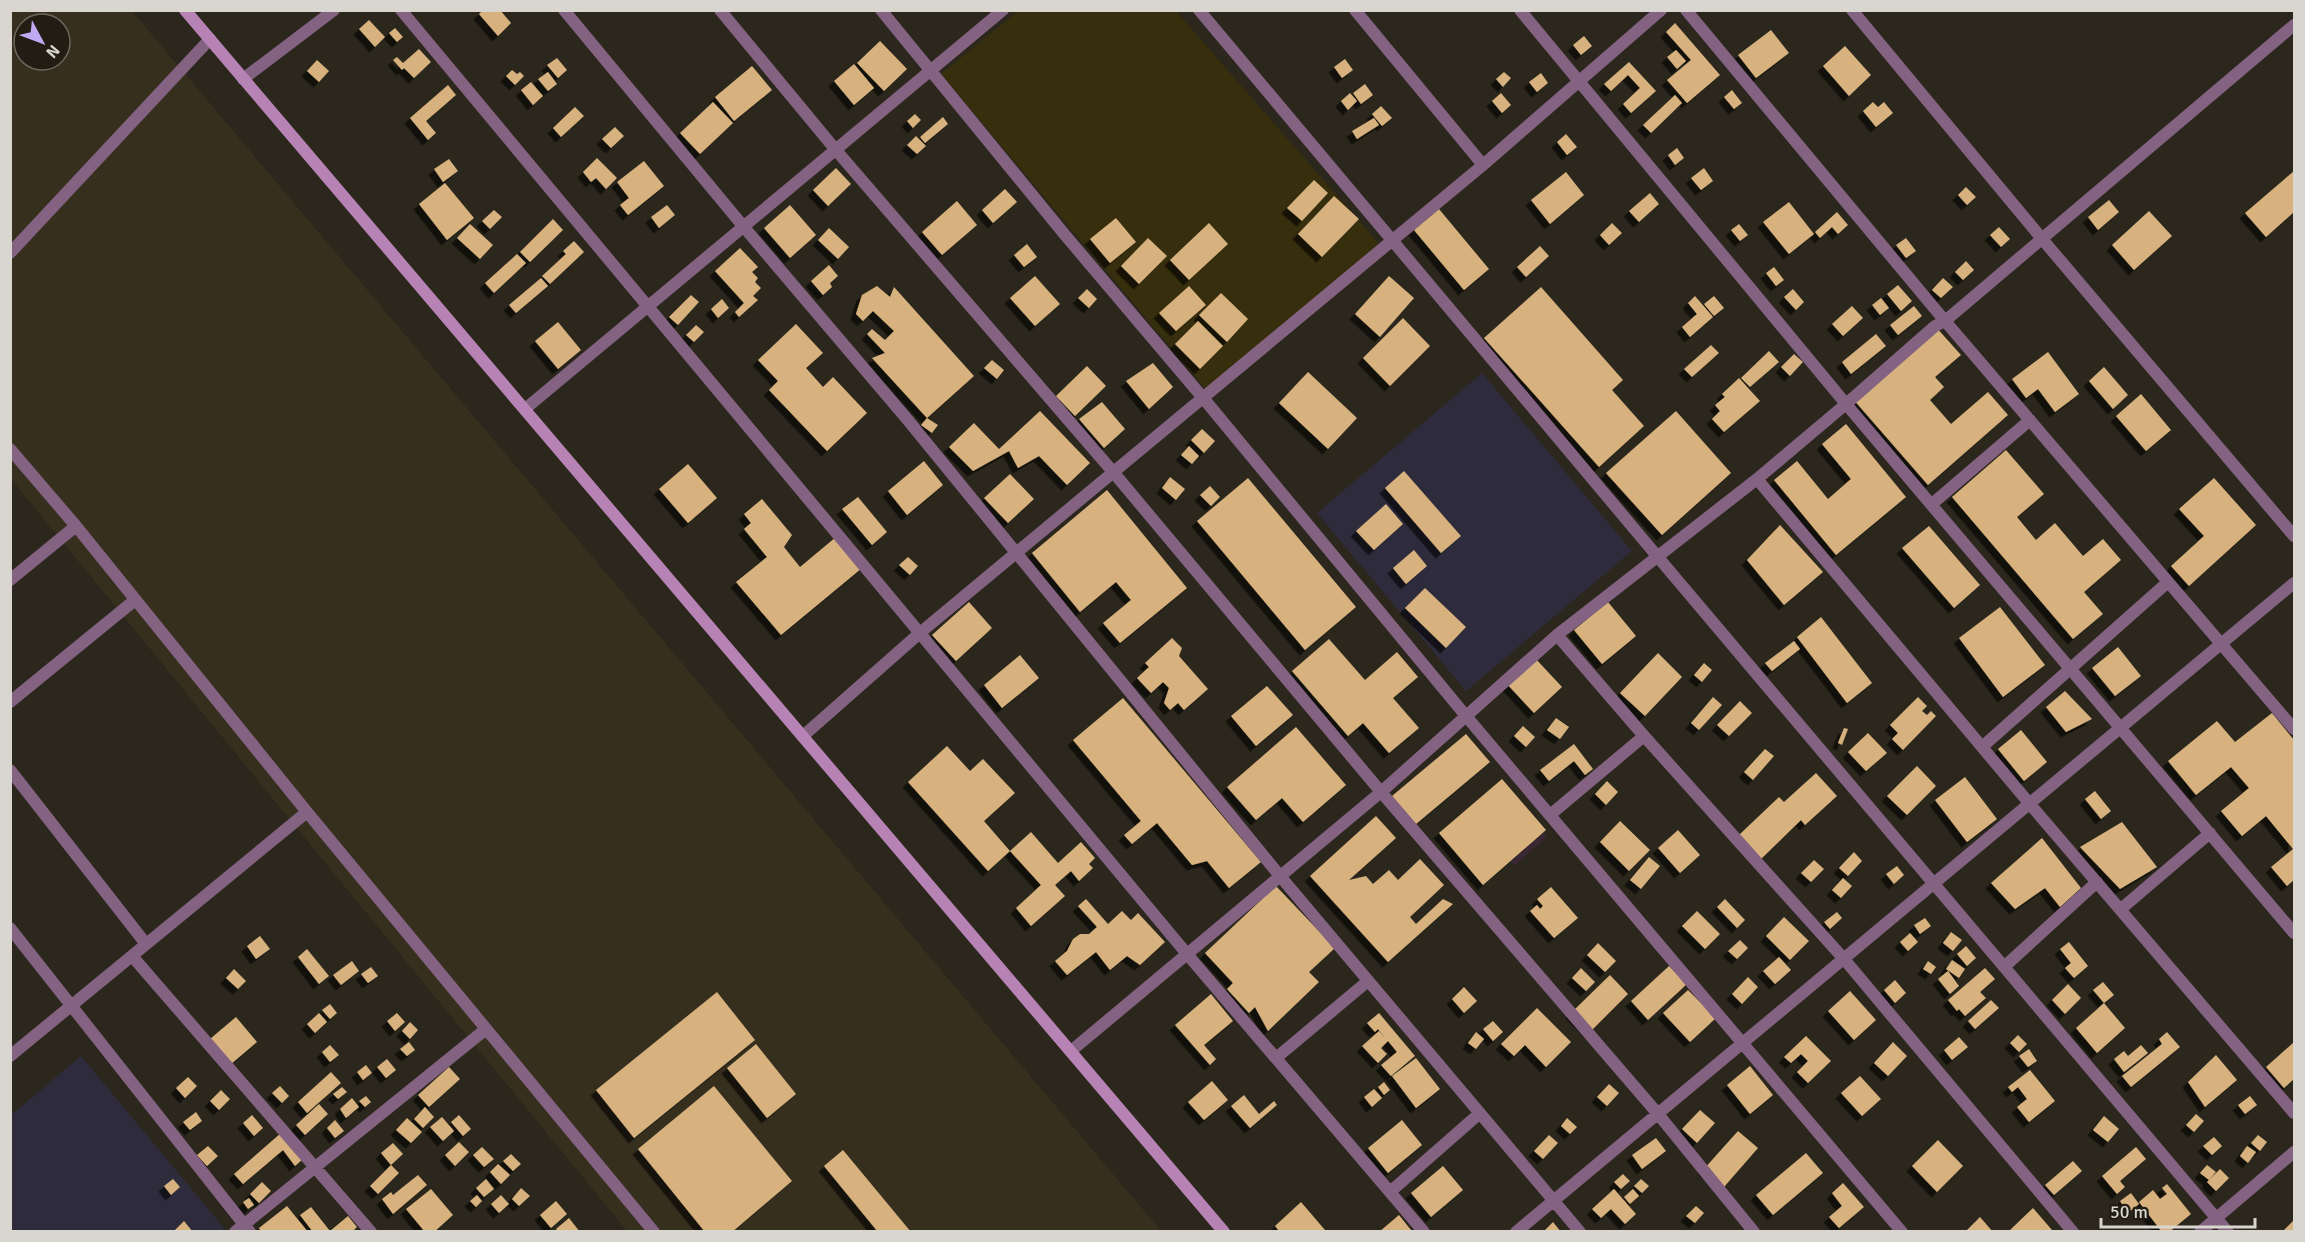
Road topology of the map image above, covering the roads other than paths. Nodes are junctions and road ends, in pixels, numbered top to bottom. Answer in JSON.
{"nodes":[{"id":1,"x":185,"y":10,"type":"edge"},
{"id":2,"x":334,"y":10,"type":"edge"},
{"id":3,"x":401,"y":10,"type":"edge"},
{"id":4,"x":564,"y":10,"type":"edge"},
{"id":5,"x":720,"y":10,"type":"edge"},
{"id":6,"x":881,"y":10,"type":"edge"},
{"id":7,"x":1003,"y":10,"type":"edge"},
{"id":8,"x":1199,"y":10,"type":"edge"},
{"id":9,"x":1355,"y":10,"type":"edge"},
{"id":10,"x":1520,"y":10,"type":"edge"},
{"id":11,"x":1661,"y":10,"type":"edge"},
{"id":12,"x":1686,"y":10,"type":"edge"},
{"id":13,"x":1852,"y":10,"type":"edge"},
{"id":14,"x":2295,"y":25,"type":"edge"},
{"id":15,"x":210,"y":39,"type":"junction"},
{"id":16,"x":931,"y":70,"type":"junction"},
{"id":17,"x":243,"y":79,"type":"junction"},
{"id":18,"x":1579,"y":82,"type":"junction"},
{"id":19,"x":835,"y":149,"type":"junction"},
{"id":20,"x":1483,"y":165,"type":"junction"},
{"id":21,"x":742,"y":226,"type":"junction"},
{"id":22,"x":2043,"y":240,"type":"junction"},
{"id":23,"x":1392,"y":241,"type":"junction"},
{"id":24,"x":10,"y":253,"type":"edge"},
{"id":25,"x":647,"y":306,"type":"junction"},
{"id":26,"x":1946,"y":321,"type":"junction"},
{"id":27,"x":1204,"y":399,"type":"junction"},
{"id":28,"x":1846,"y":404,"type":"junction"},
{"id":29,"x":525,"y":409,"type":"junction"},
{"id":30,"x":2030,"y":420,"type":"junction"},
{"id":31,"x":10,"y":449,"type":"edge"},
{"id":32,"x":1114,"y":473,"type":"junction"},
{"id":33,"x":1757,"y":479,"type":"junction"},
{"id":34,"x":1932,"y":504,"type":"junction"},
{"id":35,"x":76,"y":526,"type":"junction"},
{"id":36,"x":2295,"y":536,"type":"edge"},
{"id":37,"x":1016,"y":553,"type":"junction"},
{"id":38,"x":1656,"y":556,"type":"junction"},
{"id":39,"x":10,"y":580,"type":"edge"},
{"id":40,"x":2168,"y":582,"type":"junction"},
{"id":41,"x":2295,"y":583,"type":"edge"},
{"id":42,"x":135,"y":600,"type":"junction"},
{"id":43,"x":921,"y":632,"type":"junction"},
{"id":44,"x":1557,"y":634,"type":"junction"},
{"id":45,"x":2221,"y":644,"type":"junction"},
{"id":46,"x":2070,"y":667,"type":"junction"},
{"id":47,"x":10,"y":702,"type":"edge"},
{"id":48,"x":1466,"y":716,"type":"junction"},
{"id":49,"x":2121,"y":727,"type":"junction"},
{"id":50,"x":2295,"y":729,"type":"edge"},
{"id":51,"x":803,"y":736,"type":"junction"},
{"id":52,"x":1644,"y":736,"type":"junction"},
{"id":53,"x":1982,"y":747,"type":"junction"},
{"id":54,"x":10,"y":770,"type":"edge"},
{"id":55,"x":1381,"y":792,"type":"junction"},
{"id":56,"x":2030,"y":804,"type":"junction"},
{"id":57,"x":307,"y":812,"type":"junction"},
{"id":58,"x":1550,"y":815,"type":"junction"},
{"id":59,"x":2210,"y":833,"type":"junction"},
{"id":60,"x":1280,"y":876,"type":"junction"},
{"id":61,"x":2097,"y":882,"type":"junction"},
{"id":62,"x":1934,"y":884,"type":"junction"},
{"id":63,"x":2121,"y":909,"type":"junction"},
{"id":64,"x":10,"y":928,"type":"edge"},
{"id":65,"x":2295,"y":933,"type":"edge"},
{"id":66,"x":146,"y":944,"type":"junction"},
{"id":67,"x":1187,"y":954,"type":"junction"},
{"id":68,"x":132,"y":956,"type":"junction"},
{"id":69,"x":1844,"y":959,"type":"junction"},
{"id":70,"x":2004,"y":967,"type":"junction"},
{"id":71,"x":1368,"y":981,"type":"junction"},
{"id":72,"x":72,"y":1005,"type":"junction"},
{"id":73,"x":486,"y":1029,"type":"junction"},
{"id":74,"x":1743,"y":1043,"type":"junction"},
{"id":75,"x":1071,"y":1051,"type":"junction"},
{"id":76,"x":10,"y":1056,"type":"edge"},
{"id":77,"x":1276,"y":1058,"type":"junction"},
{"id":78,"x":1480,"y":1113,"type":"junction"},
{"id":79,"x":2295,"y":1113,"type":"edge"},
{"id":80,"x":1658,"y":1114,"type":"junction"},
{"id":81,"x":2295,"y":1152,"type":"edge"},
{"id":82,"x":315,"y":1166,"type":"junction"},
{"id":83,"x":1390,"y":1192,"type":"junction"},
{"id":84,"x":1554,"y":1201,"type":"junction"},
{"id":85,"x":2216,"y":1218,"type":"junction"},
{"id":86,"x":243,"y":1229,"type":"edge"},
{"id":87,"x":371,"y":1232,"type":"edge"},
{"id":88,"x":654,"y":1232,"type":"edge"},
{"id":89,"x":1224,"y":1232,"type":"edge"},
{"id":90,"x":1424,"y":1232,"type":"edge"},
{"id":91,"x":1516,"y":1232,"type":"edge"},
{"id":92,"x":1580,"y":1232,"type":"edge"},
{"id":93,"x":1754,"y":1232,"type":"edge"},
{"id":94,"x":1902,"y":1232,"type":"edge"},
{"id":95,"x":2073,"y":1232,"type":"edge"},
{"id":96,"x":2200,"y":1232,"type":"edge"},
{"id":97,"x":2228,"y":1232,"type":"edge"}],
"edges":[{"from":1,"to":15,"type":"street"},
{"from":2,"to":17,"type":"street"},
{"from":3,"to":25,"type":"street"},
{"from":4,"to":21,"type":"street"},
{"from":5,"to":19,"type":"street"},
{"from":6,"to":16,"type":"street"},
{"from":7,"to":16,"type":"street"},
{"from":8,"to":23,"type":"street"},
{"from":9,"to":20,"type":"street"},
{"from":10,"to":18,"type":"street"},
{"from":11,"to":18,"type":"street"},
{"from":12,"to":26,"type":"street"},
{"from":13,"to":22,"type":"street"},
{"from":14,"to":22,"type":"street"},
{"from":15,"to":17,"type":"street"},
{"from":15,"to":24,"type":"street"},
{"from":16,"to":19,"type":"street"},
{"from":16,"to":27,"type":"street"},
{"from":17,"to":29,"type":"street"},
{"from":18,"to":20,"type":"street"},
{"from":18,"to":28,"type":"street"},
{"from":19,"to":21,"type":"street"},
{"from":19,"to":32,"type":"street"},
{"from":20,"to":23,"type":"street"},
{"from":21,"to":25,"type":"street"},
{"from":21,"to":37,"type":"street"},
{"from":22,"to":26,"type":"street"},
{"from":22,"to":36,"type":"street"},
{"from":23,"to":27,"type":"street"},
{"from":23,"to":38,"type":"street"},
{"from":25,"to":29,"type":"street"},
{"from":25,"to":43,"type":"street"},
{"from":26,"to":28,"type":"street"},
{"from":26,"to":30,"type":"street"},
{"from":27,"to":32,"type":"street"},
{"from":27,"to":48,"type":"street"},
{"from":28,"to":33,"type":"street"},
{"from":28,"to":34,"type":"street"},
{"from":29,"to":51,"type":"street"},
{"from":30,"to":34,"type":"street"},
{"from":30,"to":40,"type":"street"},
{"from":31,"to":35,"type":"street"},
{"from":32,"to":37,"type":"street"},
{"from":32,"to":55,"type":"street"},
{"from":33,"to":38,"type":"street"},
{"from":33,"to":53,"type":"street"},
{"from":34,"to":46,"type":"street"},
{"from":35,"to":39,"type":"street"},
{"from":35,"to":42,"type":"street"},
{"from":37,"to":43,"type":"street"},
{"from":37,"to":60,"type":"street"},
{"from":38,"to":44,"type":"street"},
{"from":38,"to":62,"type":"street"},
{"from":40,"to":45,"type":"street"},
{"from":40,"to":46,"type":"street"},
{"from":41,"to":45,"type":"street"},
{"from":42,"to":47,"type":"street"},
{"from":42,"to":57,"type":"street"},
{"from":43,"to":51,"type":"street"},
{"from":43,"to":67,"type":"street"},
{"from":44,"to":48,"type":"street"},
{"from":44,"to":52,"type":"street"},
{"from":45,"to":49,"type":"street"},
{"from":45,"to":50,"type":"street"},
{"from":46,"to":49,"type":"street"},
{"from":46,"to":53,"type":"street"},
{"from":48,"to":55,"type":"street"},
{"from":48,"to":58,"type":"street"},
{"from":49,"to":56,"type":"street"},
{"from":49,"to":59,"type":"street"},
{"from":51,"to":75,"type":"street"},
{"from":52,"to":58,"type":"street"},
{"from":52,"to":69,"type":"street"},
{"from":53,"to":56,"type":"street"},
{"from":54,"to":66,"type":"street"},
{"from":55,"to":60,"type":"street"},
{"from":55,"to":80,"type":"street"},
{"from":56,"to":61,"type":"street"},
{"from":56,"to":62,"type":"street"},
{"from":57,"to":66,"type":"street"},
{"from":57,"to":73,"type":"street"},
{"from":58,"to":74,"type":"street"},
{"from":59,"to":63,"type":"street"},
{"from":59,"to":65,"type":"street"},
{"from":60,"to":67,"type":"street"},
{"from":60,"to":71,"type":"street"},
{"from":61,"to":63,"type":"street"},
{"from":61,"to":70,"type":"street"},
{"from":62,"to":69,"type":"street"},
{"from":62,"to":70,"type":"street"},
{"from":63,"to":79,"type":"street"},
{"from":64,"to":72,"type":"street"},
{"from":66,"to":68,"type":"street"},
{"from":67,"to":75,"type":"street"},
{"from":67,"to":77,"type":"street"},
{"from":68,"to":72,"type":"street"},
{"from":68,"to":82,"type":"street"},
{"from":69,"to":74,"type":"street"},
{"from":69,"to":95,"type":"street"},
{"from":70,"to":85,"type":"street"},
{"from":71,"to":77,"type":"street"},
{"from":71,"to":78,"type":"street"},
{"from":72,"to":76,"type":"street"},
{"from":72,"to":86,"type":"street"},
{"from":73,"to":82,"type":"street"},
{"from":73,"to":88,"type":"street"},
{"from":74,"to":80,"type":"street"},
{"from":74,"to":94,"type":"street"},
{"from":75,"to":89,"type":"street"},
{"from":77,"to":83,"type":"street"},
{"from":78,"to":83,"type":"street"},
{"from":78,"to":84,"type":"street"},
{"from":80,"to":84,"type":"street"},
{"from":80,"to":93,"type":"street"},
{"from":81,"to":85,"type":"street"},
{"from":82,"to":86,"type":"street"},
{"from":82,"to":87,"type":"street"},
{"from":83,"to":90,"type":"street"},
{"from":84,"to":91,"type":"street"},
{"from":84,"to":92,"type":"street"},
{"from":85,"to":96,"type":"street"},
{"from":85,"to":97,"type":"street"}]}
